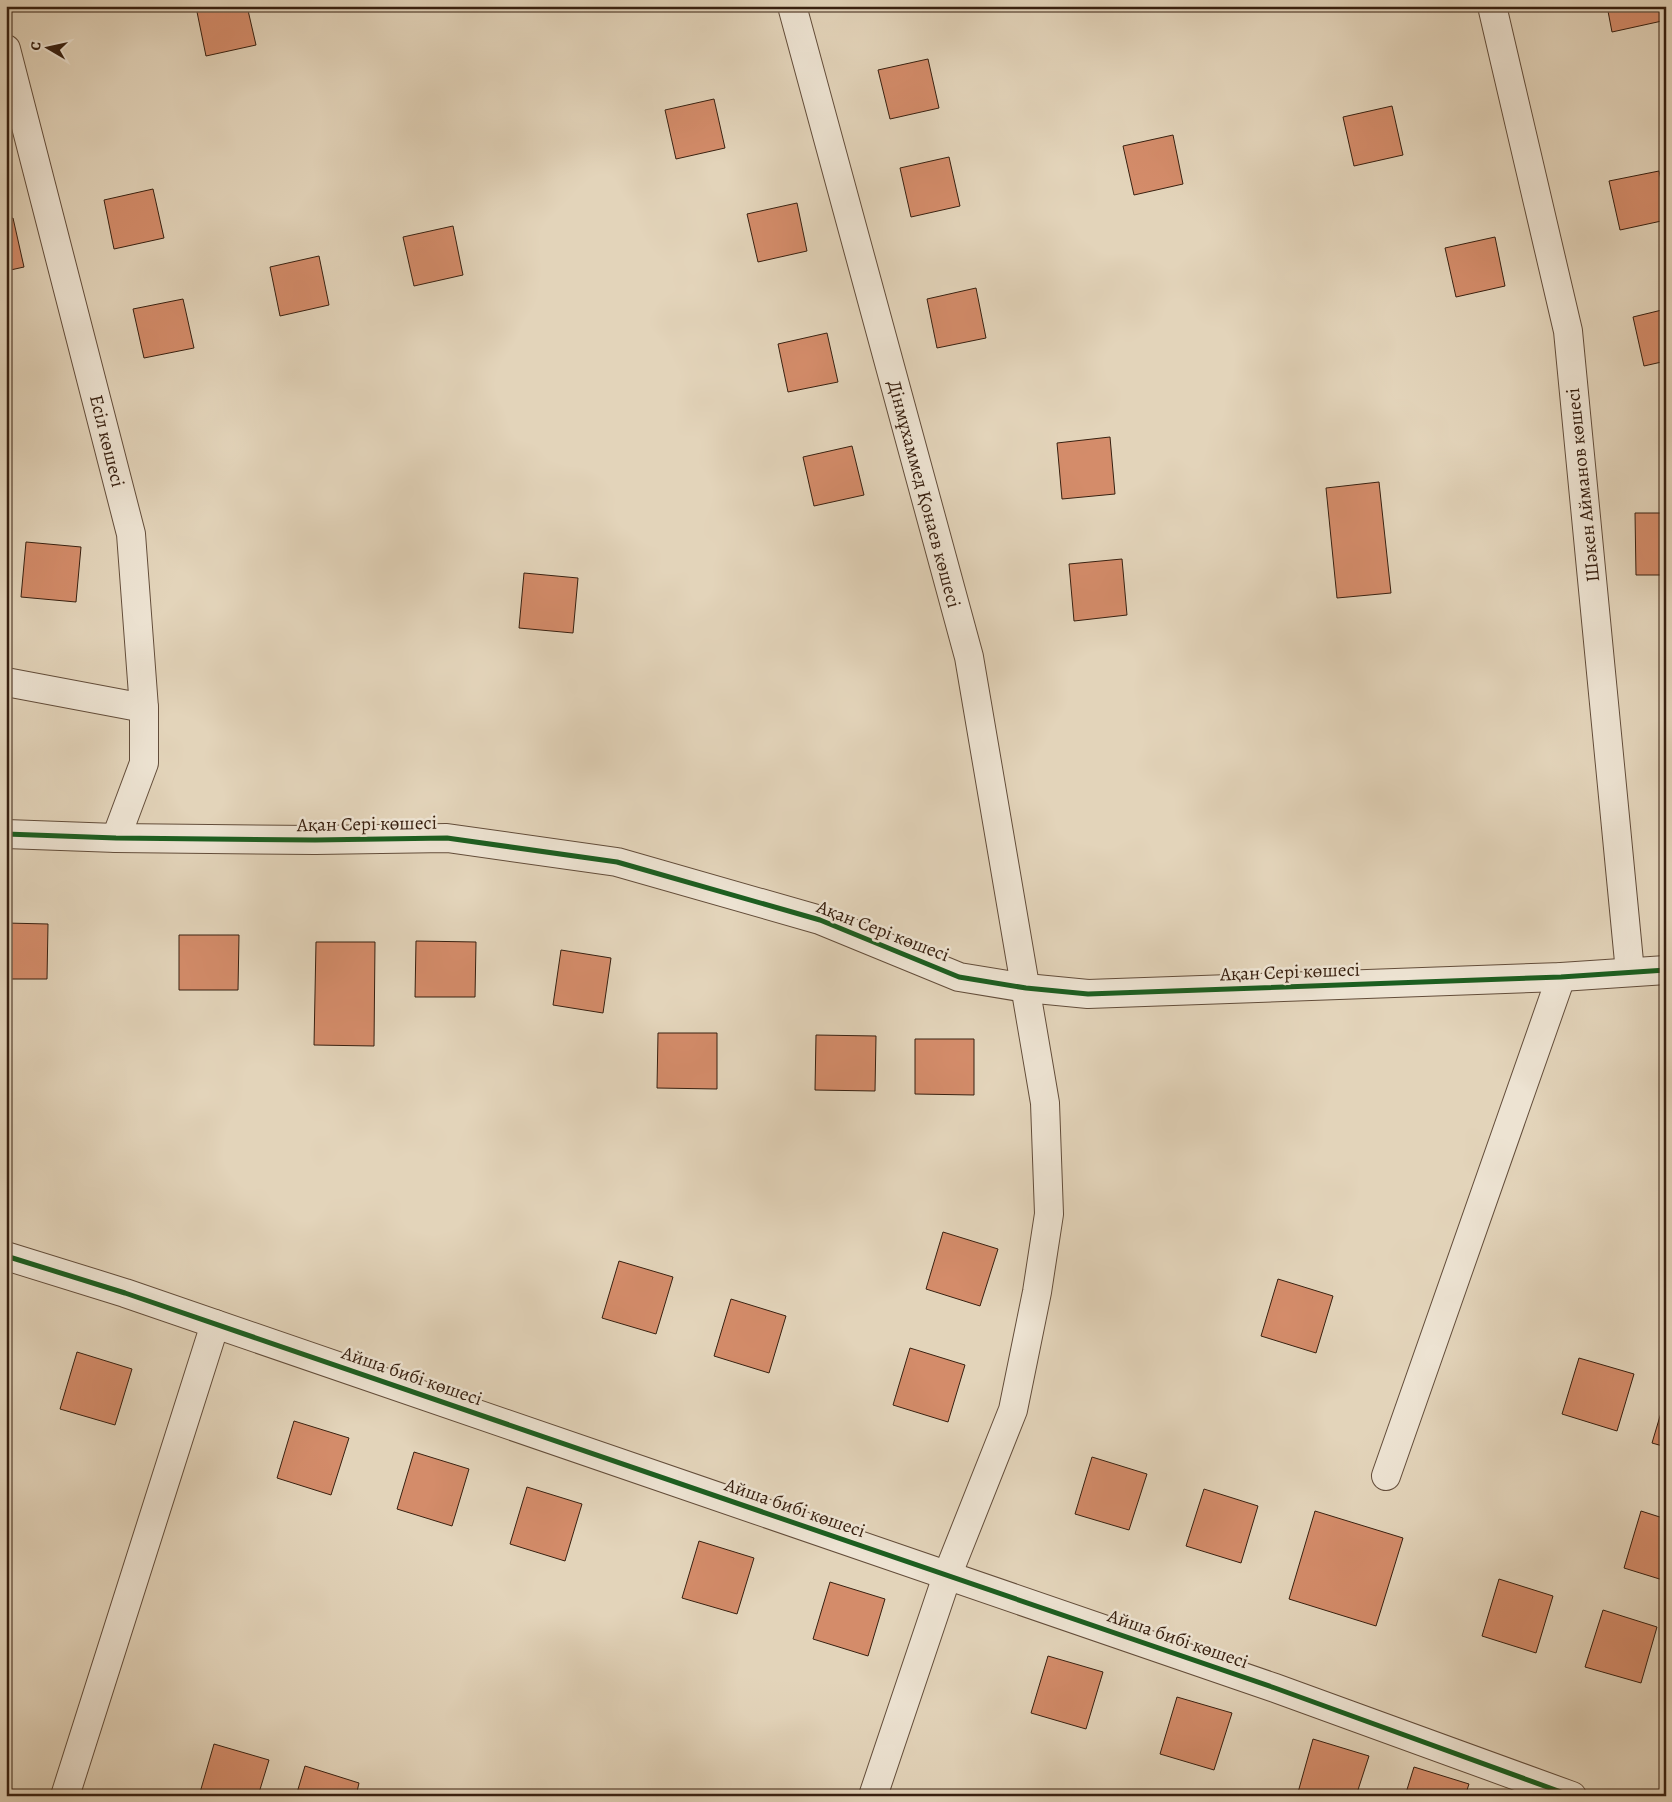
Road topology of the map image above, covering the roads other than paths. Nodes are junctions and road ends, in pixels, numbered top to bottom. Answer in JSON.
{"nodes":[{"id":1,"x":792,"y":6,"type":"edge"},
{"id":2,"x":1492,"y":6,"type":"edge"},
{"id":3,"x":6,"y":49,"type":"edge"},
{"id":4,"x":6,"y":682,"type":"edge"},
{"id":5,"x":144,"y":708,"type":"junction"},
{"id":6,"x":6,"y":834,"type":"edge"},
{"id":7,"x":116,"y":838,"type":"junction"},
{"id":8,"x":1666,"y":970,"type":"edge"},
{"id":9,"x":1630,"y":972,"type":"junction"},
{"id":10,"x":1561,"y":977,"type":"junction"},
{"id":11,"x":1026,"y":988,"type":"junction"},
{"id":12,"x":6,"y":1256,"type":"edge"},
{"id":13,"x":215,"y":1324,"type":"junction"},
{"id":14,"x":1386,"y":1476,"type":"dead end"},
{"id":15,"x":947,"y":1576,"type":"junction"},
{"id":16,"x":65,"y":1796,"type":"edge"},
{"id":17,"x":873,"y":1796,"type":"edge"},
{"id":18,"x":1572,"y":1796,"type":"edge"}],
"edges":[{"from":1,"to":11,"type":"street","name":"Дінмұхаммед Қонаев көшесі"},
{"from":2,"to":9,"type":"street","name":"Шәкен Айманов көшесі"},
{"from":3,"to":5,"type":"street","name":"Есіл көшесі"},
{"from":4,"to":5,"type":"street"},
{"from":5,"to":7,"type":"street","name":"Есіл көшесі"},
{"from":6,"to":7,"type":"street","name":"Ақан Сері көшесі"},
{"from":7,"to":11,"type":"street","name":"Ақан Сері көшесі"},
{"from":8,"to":9,"type":"street","name":"Ақан Сері көшесі"},
{"from":9,"to":10,"type":"street","name":"Ақан Сері көшесі"},
{"from":10,"to":11,"type":"street","name":"Ақан Сері көшесі"},
{"from":10,"to":14,"type":"street"},
{"from":11,"to":15,"type":"street","name":"Дінмұхаммед Қонаев көшесі"},
{"from":12,"to":13,"type":"street","name":"Айша бибі көшесі"},
{"from":13,"to":15,"type":"street","name":"Айша бибі көшесі"},
{"from":13,"to":16,"type":"street"},
{"from":15,"to":17,"type":"street","name":"Дінмұхаммед Қонаев көшесі"},
{"from":15,"to":18,"type":"street","name":"Айша бибі көшесі"}]}
